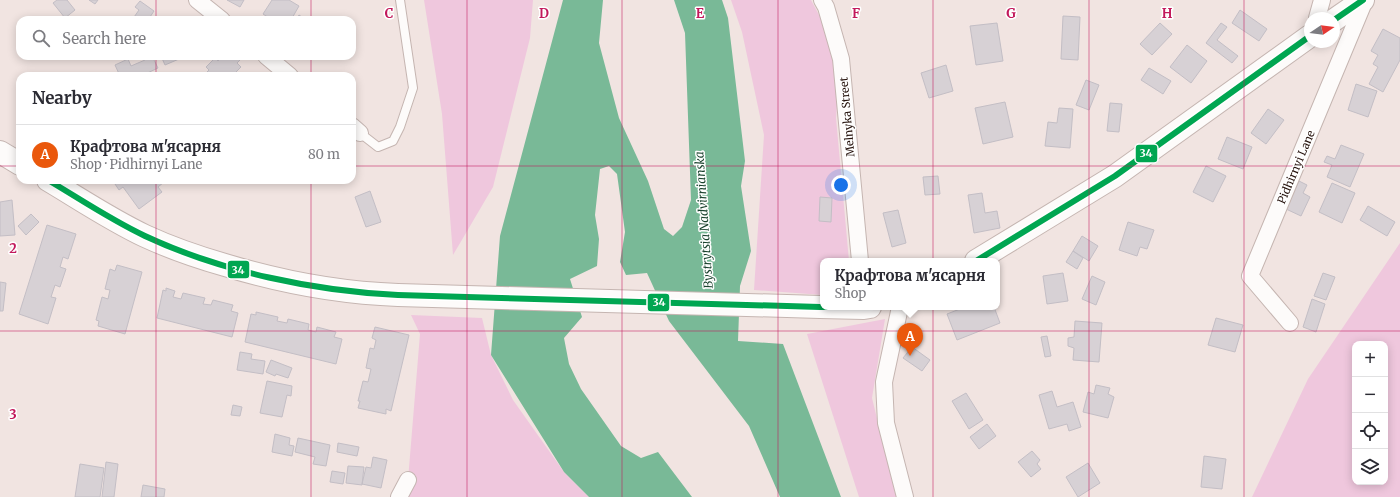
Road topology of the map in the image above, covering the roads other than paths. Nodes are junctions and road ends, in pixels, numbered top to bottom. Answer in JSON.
{"nodes":[{"id":1,"x":197,"y":0,"type":"edge"},
{"id":2,"x":400,"y":0,"type":"edge"},
{"id":3,"x":822,"y":0,"type":"edge"},
{"id":4,"x":1322,"y":0,"type":"edge"},
{"id":5,"x":1364,"y":0,"type":"edge"},
{"id":6,"x":1319,"y":12,"type":"edge"},
{"id":7,"x":217,"y":16,"type":"edge"},
{"id":8,"x":1340,"y":16,"type":"edge"},
{"id":9,"x":1304,"y":40,"type":"edge"},
{"id":10,"x":271,"y":60,"type":"edge"},
{"id":11,"x":285,"y":72,"type":"edge"},
{"id":12,"x":356,"y":130,"type":"edge"},
{"id":13,"x":0,"y":152,"type":"edge"},
{"id":14,"x":16,"y":162,"type":"edge"},
{"id":15,"x":54,"y":184,"type":"edge"},
{"id":16,"x":860,"y":258,"type":"edge"},
{"id":17,"x":981,"y":258,"type":"edge"},
{"id":18,"x":820,"y":308,"type":"edge"},
{"id":19,"x":899,"y":310,"type":"edge"},
{"id":20,"x":1290,"y":323,"type":"dead end"},
{"id":21,"x":408,"y":480,"type":"dead end"},
{"id":22,"x":399,"y":497,"type":"edge"},
{"id":23,"x":905,"y":497,"type":"edge"}],
"edges":[{"from":1,"to":7,"type":"street"},
{"from":2,"to":12,"type":"lane"},
{"from":3,"to":16,"type":"street","name":"Melnyka Street"},
{"from":4,"to":6,"type":"street"},
{"from":5,"to":8,"type":"street"},
{"from":5,"to":20,"type":"street","name":"Pidhirnyi Lane"},
{"from":9,"to":17,"type":"street"},
{"from":10,"to":11,"type":"street"},
{"from":13,"to":14,"type":"street"},
{"from":15,"to":18,"type":"street"},
{"from":19,"to":23,"type":"street"},
{"from":21,"to":22,"type":"street"}]}
